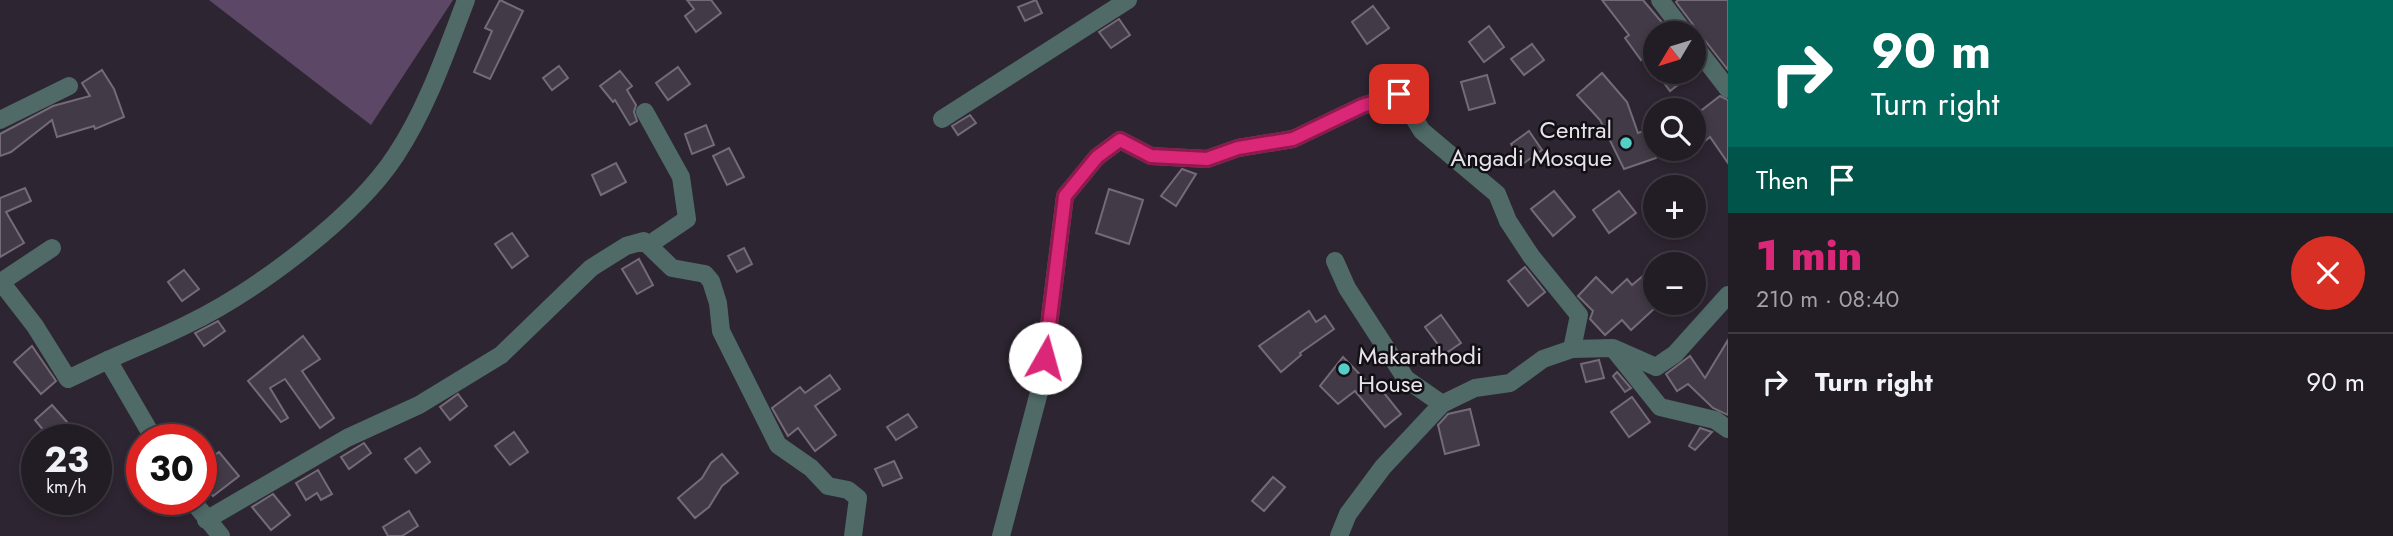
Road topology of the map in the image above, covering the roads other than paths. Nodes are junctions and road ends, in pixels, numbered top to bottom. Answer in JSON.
{"nodes":[{"id":1,"x":466,"y":0,"type":"edge"},
{"id":2,"x":1128,"y":0,"type":"edge"},
{"id":3,"x":1660,"y":0,"type":"edge"},
{"id":4,"x":1676,"y":21,"type":"edge"},
{"id":5,"x":1706,"y":61,"type":"edge"},
{"id":6,"x":69,"y":86,"type":"dead end"},
{"id":7,"x":1728,"y":89,"type":"edge"},
{"id":8,"x":645,"y":113,"type":"dead end"},
{"id":9,"x":942,"y":119,"type":"dead end"},
{"id":10,"x":0,"y":120,"type":"edge"},
{"id":11,"x":650,"y":244,"type":"junction"},
{"id":12,"x":52,"y":248,"type":"dead end"},
{"id":13,"x":1335,"y":261,"type":"dead end"},
{"id":14,"x":0,"y":282,"type":"edge"},
{"id":15,"x":1728,"y":295,"type":"edge"},
{"id":16,"x":1613,"y":348,"type":"junction"},
{"id":17,"x":1572,"y":349,"type":"junction"},
{"id":18,"x":108,"y":360,"type":"junction"},
{"id":19,"x":1442,"y":404,"type":"junction"},
{"id":20,"x":145,"y":424,"type":"edge"},
{"id":21,"x":1728,"y":429,"type":"edge"},
{"id":22,"x":202,"y":515,"type":"edge"},
{"id":23,"x":206,"y":520,"type":"junction"},
{"id":24,"x":221,"y":536,"type":"edge"},
{"id":25,"x":853,"y":536,"type":"edge"},
{"id":26,"x":1001,"y":536,"type":"edge"},
{"id":27,"x":1339,"y":536,"type":"edge"}],
"edges":[{"from":1,"to":18,"type":"street"},
{"from":2,"to":9,"type":"street"},
{"from":3,"to":4,"type":"street"},
{"from":5,"to":7,"type":"street"},
{"from":6,"to":10,"type":"street"},
{"from":8,"to":11,"type":"street"},
{"from":11,"to":23,"type":"street"},
{"from":11,"to":25,"type":"street"},
{"from":12,"to":14,"type":"street"},
{"from":13,"to":19,"type":"street"},
{"from":14,"to":18,"type":"street"},
{"from":15,"to":16,"type":"street"},
{"from":16,"to":17,"type":"street"},
{"from":16,"to":21,"type":"street"},
{"from":17,"to":19,"type":"street"},
{"from":17,"to":26,"type":"street"},
{"from":18,"to":20,"type":"street"},
{"from":19,"to":27,"type":"street"},
{"from":22,"to":23,"type":"street"},
{"from":23,"to":24,"type":"street"}]}
